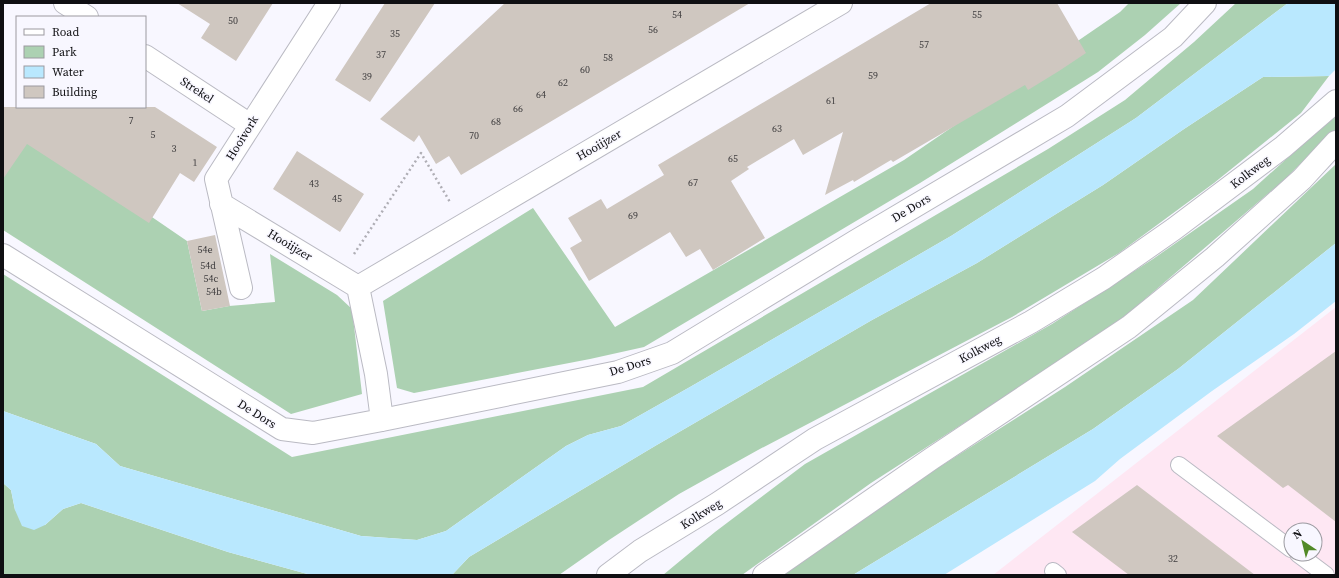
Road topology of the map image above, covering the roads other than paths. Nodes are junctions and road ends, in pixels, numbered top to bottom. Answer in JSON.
{"nodes":[{"id":1,"x":65,"y":3,"type":"edge"},
{"id":2,"x":329,"y":3,"type":"edge"},
{"id":3,"x":841,"y":3,"type":"edge"},
{"id":4,"x":1205,"y":3,"type":"edge"},
{"id":5,"x":85,"y":16,"type":"edge"},
{"id":6,"x":146,"y":57,"type":"edge"},
{"id":7,"x":1336,"y":101,"type":"edge"},
{"id":8,"x":250,"y":125,"type":"junction"},
{"id":9,"x":1336,"y":142,"type":"edge"},
{"id":10,"x":221,"y":204,"type":"junction"},
{"id":11,"x":3,"y":256,"type":"edge"},
{"id":12,"x":358,"y":287,"type":"junction"},
{"id":13,"x":241,"y":288,"type":"dead end"},
{"id":14,"x":382,"y":420,"type":"junction"},
{"id":15,"x":1179,"y":465,"type":"dead end"},
{"id":16,"x":1283,"y":543,"type":"edge"},
{"id":17,"x":1309,"y":562,"type":"edge"},
{"id":18,"x":608,"y":575,"type":"edge"},
{"id":19,"x":764,"y":575,"type":"edge"},
{"id":20,"x":1326,"y":575,"type":"edge"}],
"edges":[{"from":1,"to":5,"type":"street"},
{"from":2,"to":8,"type":"street","name":"Hooivork"},
{"from":3,"to":12,"type":"street","name":"Hooiijzer"},
{"from":4,"to":14,"type":"street","name":"De Dors"},
{"from":6,"to":8,"type":"street","name":"Strekel"},
{"from":7,"to":18,"type":"street","name":"Kolkweg"},
{"from":8,"to":10,"type":"street","name":"Hooivork"},
{"from":9,"to":19,"type":"street"},
{"from":10,"to":12,"type":"street","name":"Hooiijzer"},
{"from":10,"to":13,"type":"street","name":"Hooivork"},
{"from":11,"to":14,"type":"street","name":"De Dors"},
{"from":12,"to":14,"type":"street"},
{"from":15,"to":16,"type":"lane"},
{"from":17,"to":20,"type":"lane"}]}
